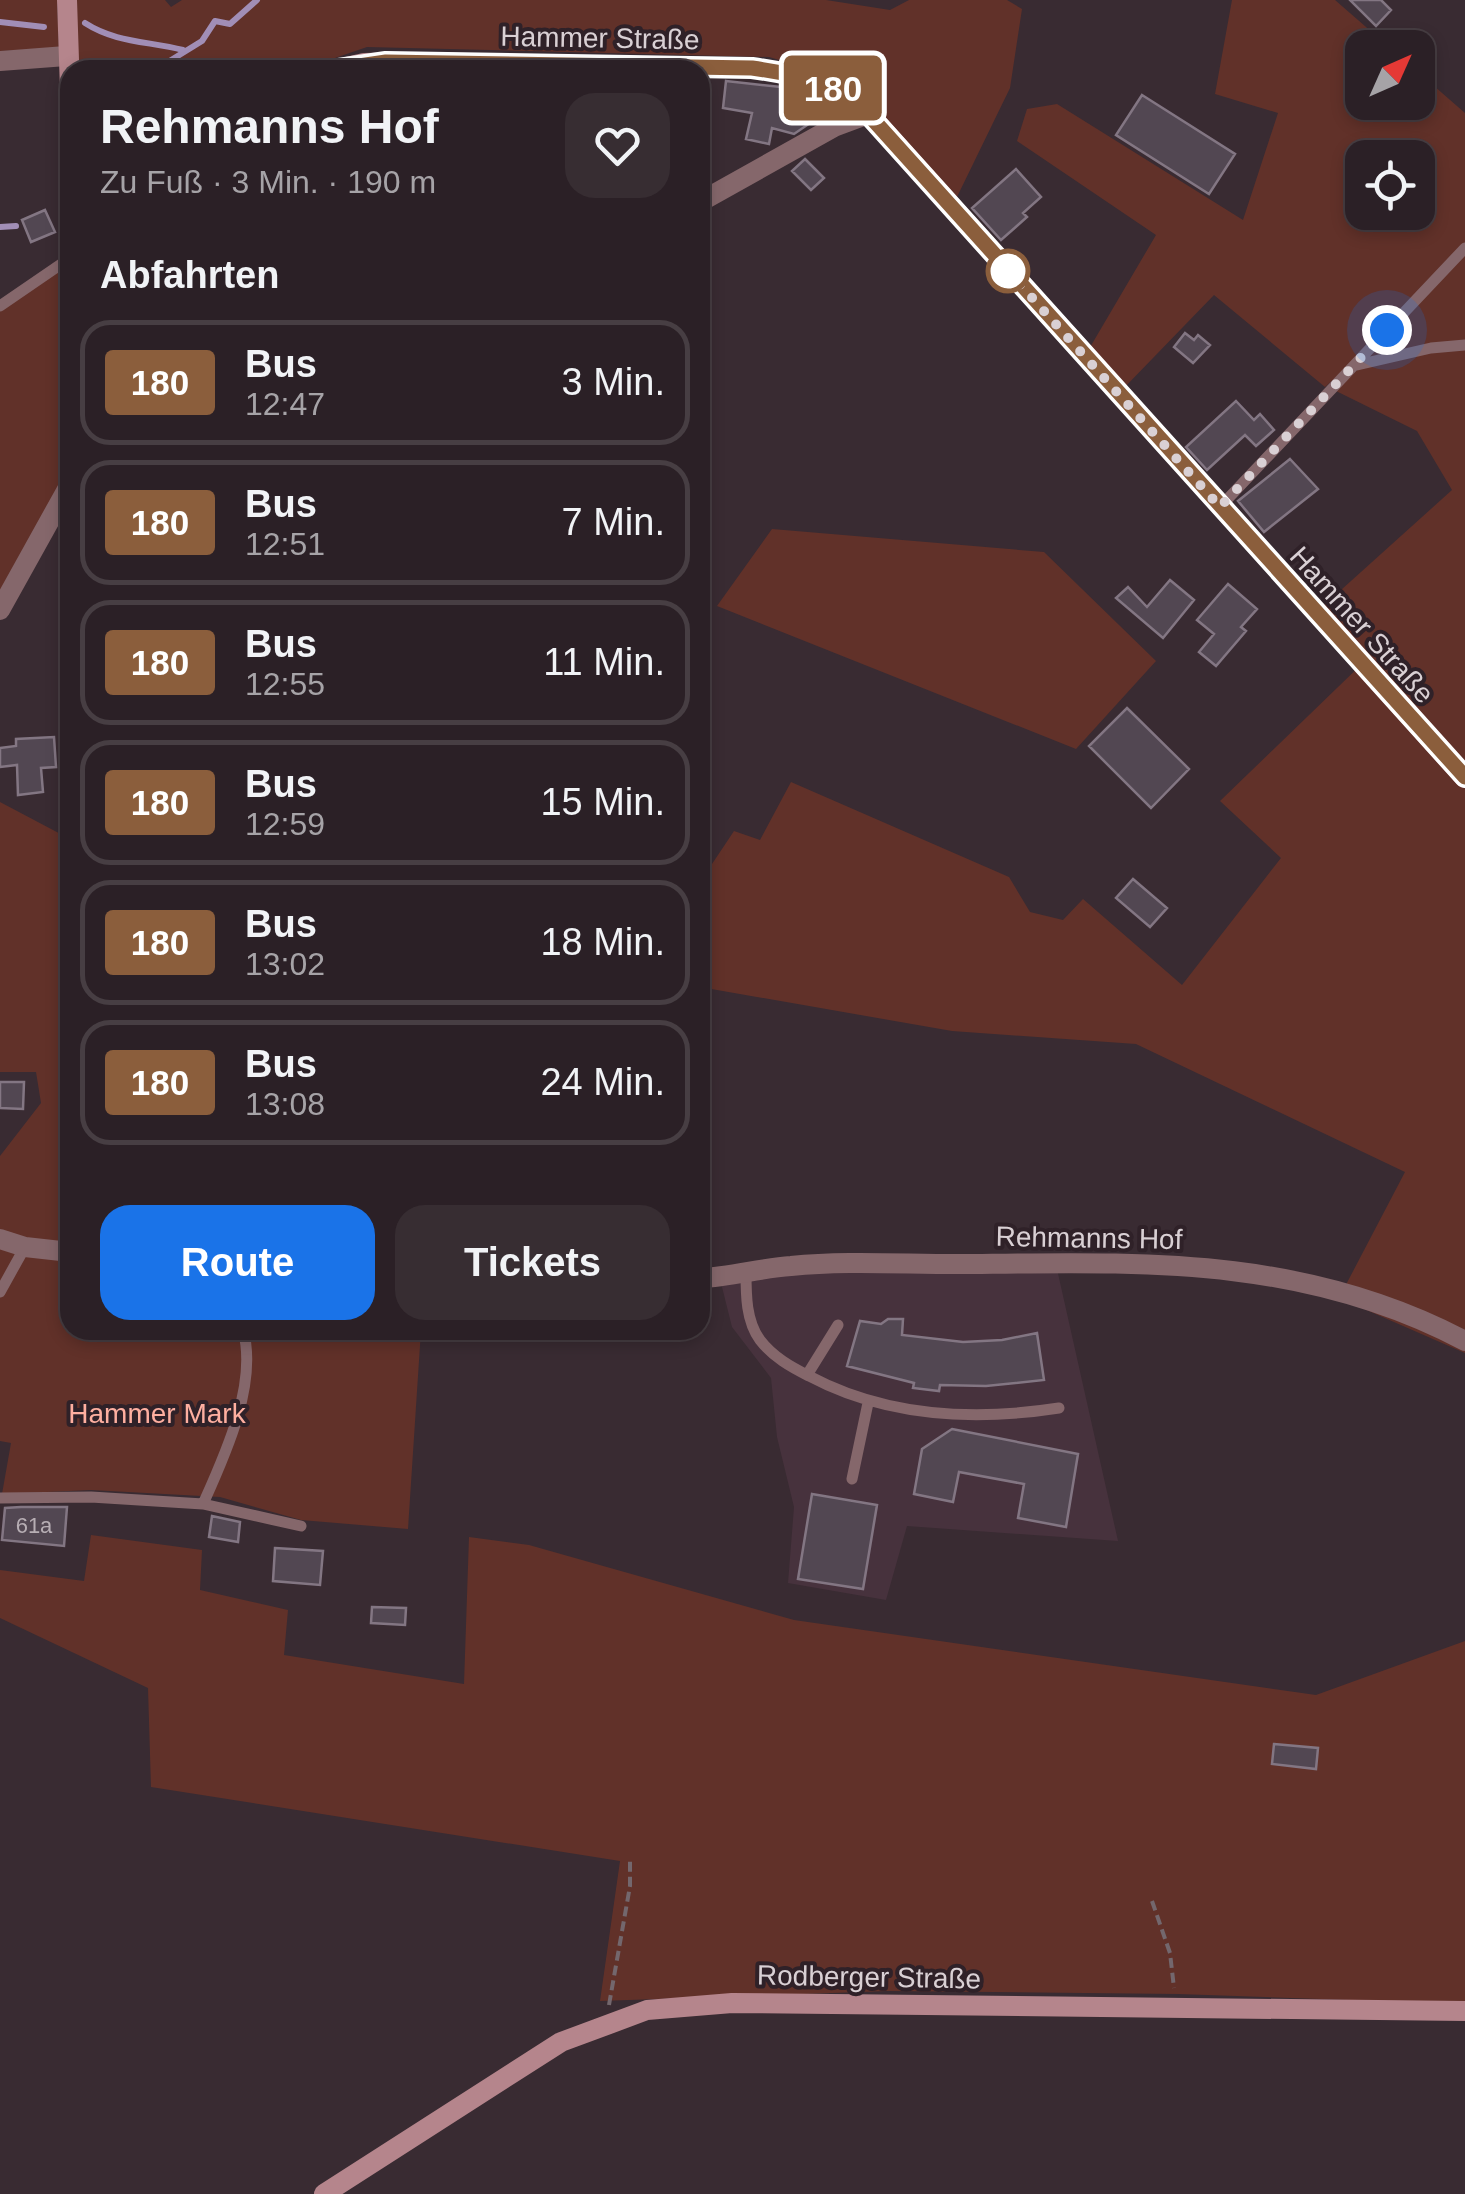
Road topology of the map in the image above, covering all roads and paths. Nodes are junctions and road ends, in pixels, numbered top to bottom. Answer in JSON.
{"nodes":[{"id":1,"x":66,"y":0,"type":"edge"},
{"id":2,"x":66,"y":56,"type":"junction"},
{"id":3,"x":0,"y":60,"type":"edge"},
{"id":4,"x":66,"y":60,"type":"edge"},
{"id":5,"x":710,"y":67,"type":"edge"},
{"id":6,"x":868,"y":114,"type":"junction"},
{"id":7,"x":710,"y":196,"type":"edge"},
{"id":8,"x":1465,"y":248,"type":"edge"},
{"id":9,"x":60,"y":265,"type":"edge"},
{"id":10,"x":0,"y":306,"type":"edge"},
{"id":11,"x":1465,"y":344,"type":"edge"},
{"id":12,"x":1345,"y":374,"type":"junction"},
{"id":13,"x":60,"y":502,"type":"edge"},
{"id":14,"x":1220,"y":507,"type":"junction"},
{"id":15,"x":0,"y":610,"type":"edge"},
{"id":16,"x":1465,"y":778,"type":"edge"},
{"id":17,"x":0,"y":1239,"type":"edge"},
{"id":18,"x":25,"y":1247,"type":"junction"},
{"id":19,"x":60,"y":1251,"type":"edge"},
{"id":20,"x":746,"y":1272,"type":"junction"},
{"id":21,"x":710,"y":1277,"type":"edge"},
{"id":22,"x":0,"y":1292,"type":"edge"},
{"id":23,"x":838,"y":1325,"type":"dead end"},
{"id":24,"x":246,"y":1340,"type":"edge"},
{"id":25,"x":1465,"y":1341,"type":"edge"},
{"id":26,"x":807,"y":1375,"type":"junction"},
{"id":27,"x":868,"y":1403,"type":"junction"},
{"id":28,"x":1060,"y":1408,"type":"dead end"},
{"id":29,"x":852,"y":1479,"type":"dead end"},
{"id":30,"x":0,"y":1498,"type":"edge"},
{"id":31,"x":203,"y":1504,"type":"junction"},
{"id":32,"x":301,"y":1526,"type":"dead end"},
{"id":33,"x":630,"y":1857,"type":"dead end"},
{"id":34,"x":1152,"y":1900,"type":"dead end"},
{"id":35,"x":1177,"y":2008,"type":"junction"},
{"id":36,"x":1465,"y":2011,"type":"edge"},
{"id":37,"x":611,"y":2024,"type":"junction"},
{"id":38,"x":324,"y":2194,"type":"edge"}],
"edges":[{"from":1,"to":2,"type":"main road"},
{"from":2,"to":3,"type":"street"},
{"from":2,"to":4,"type":"main road"},
{"from":5,"to":6,"type":"main road","name":"Hammer Straße"},
{"from":6,"to":7,"type":"street"},
{"from":6,"to":14,"type":"main road","name":"Hammer Straße"},
{"from":8,"to":12,"type":"lane"},
{"from":9,"to":10,"type":"lane"},
{"from":11,"to":12,"type":"lane"},
{"from":12,"to":14,"type":"lane"},
{"from":13,"to":15,"type":"street"},
{"from":14,"to":16,"type":"main road","name":"Hammer Straße"},
{"from":17,"to":18,"type":"street"},
{"from":18,"to":19,"type":"street"},
{"from":18,"to":22,"type":"lane"},
{"from":20,"to":21,"type":"street","name":"Rehmanns Hof"},
{"from":20,"to":25,"type":"street","name":"Rehmanns Hof"},
{"from":20,"to":26,"type":"lane"},
{"from":23,"to":26,"type":"lane"},
{"from":24,"to":31,"type":"lane"},
{"from":26,"to":27,"type":"lane"},
{"from":27,"to":28,"type":"lane"},
{"from":27,"to":29,"type":"lane"},
{"from":30,"to":31,"type":"lane"},
{"from":31,"to":32,"type":"lane"},
{"from":33,"to":37,"type":"path"},
{"from":34,"to":35,"type":"path"},
{"from":35,"to":36,"type":"main road","name":"Rodberger Straße"},
{"from":35,"to":37,"type":"main road","name":"Rodberger Straße"},
{"from":37,"to":38,"type":"main road","name":"Rodberger Straße"}]}
